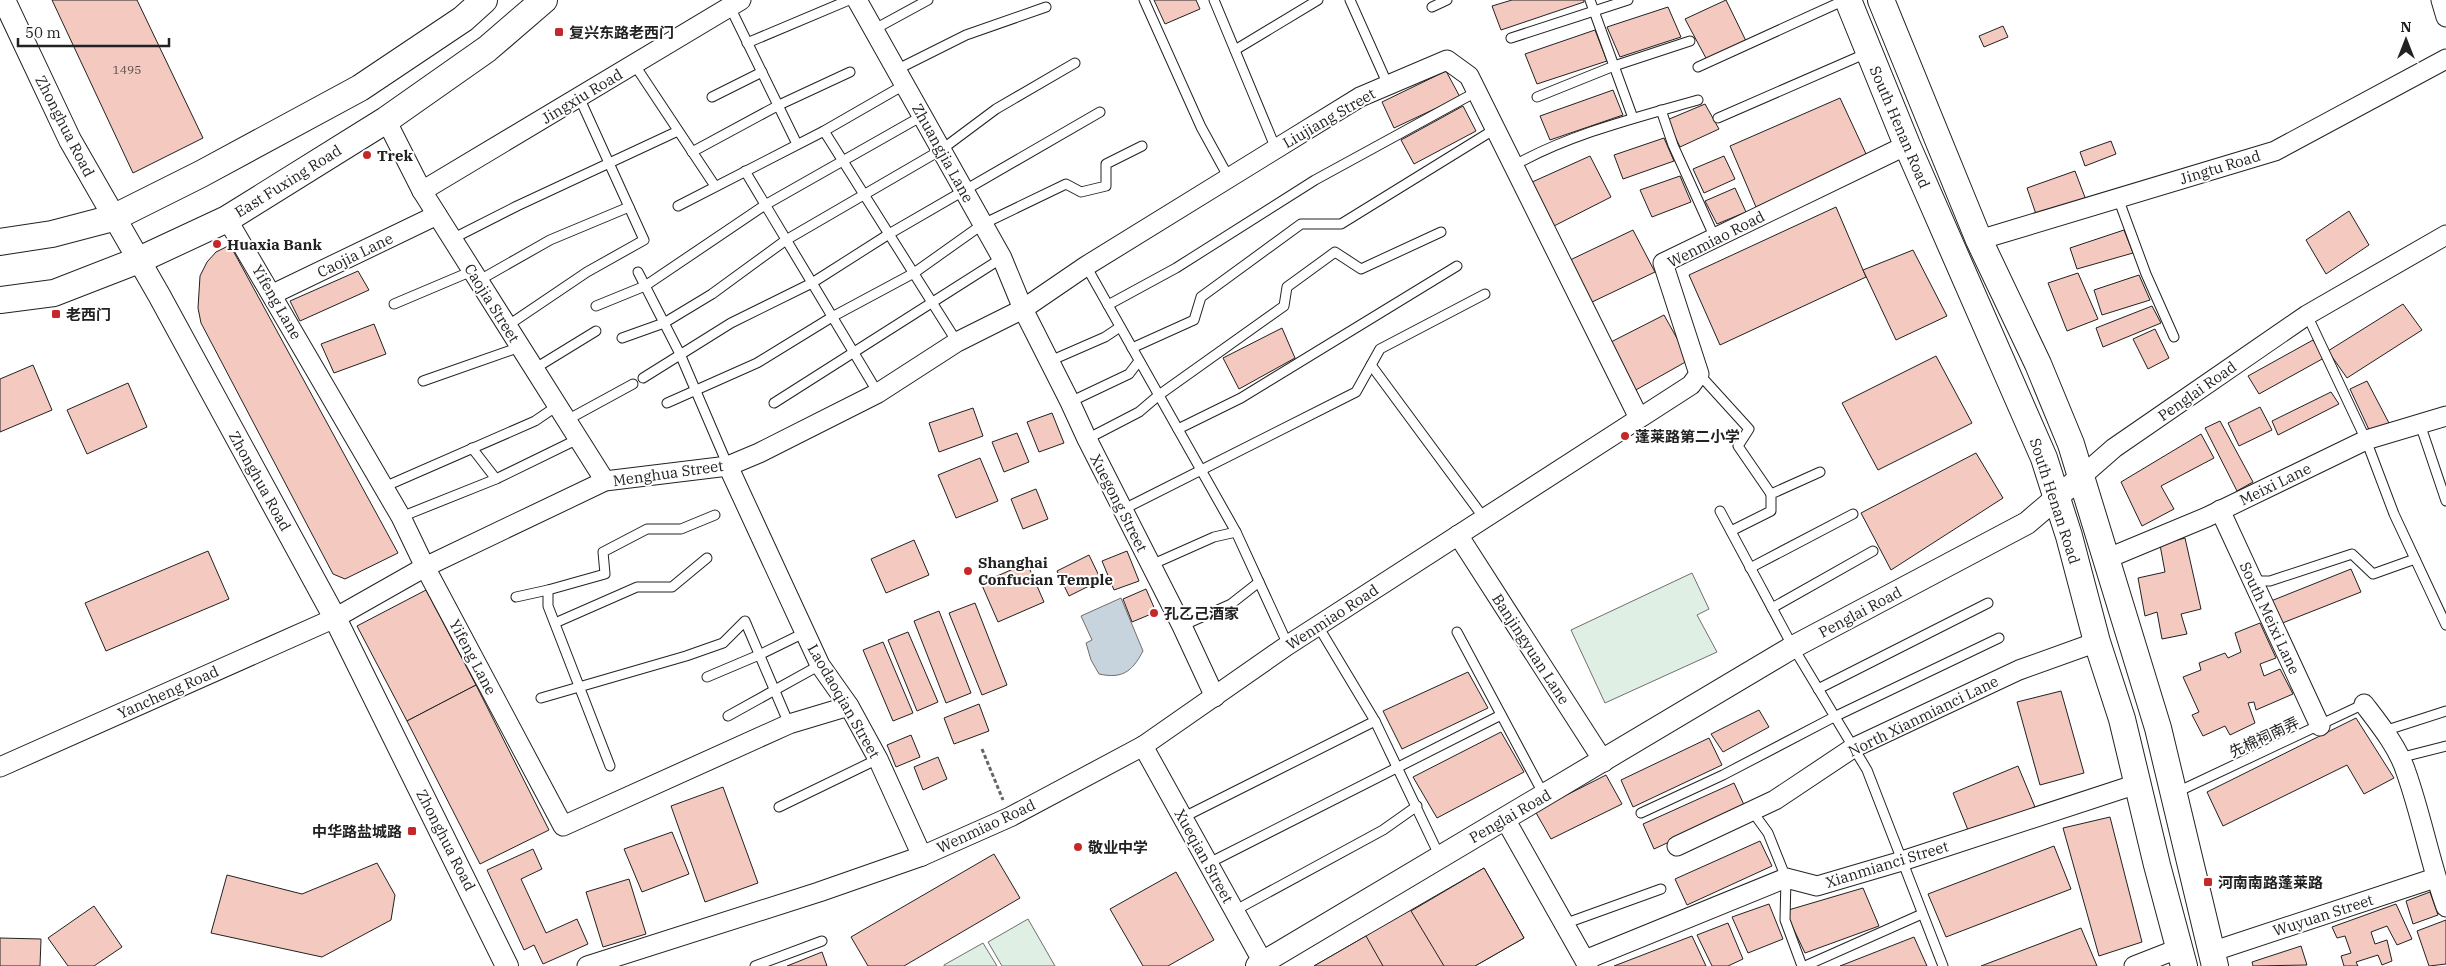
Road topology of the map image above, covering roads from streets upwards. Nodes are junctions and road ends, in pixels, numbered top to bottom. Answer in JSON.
{"nodes":[{"id":1,"x":4,"y":0,"type":"edge"},
{"id":2,"x":484,"y":0,"type":"edge"},
{"id":3,"x":544,"y":0,"type":"edge"},
{"id":4,"x":857,"y":0,"type":"edge"},
{"id":5,"x":1847,"y":0,"type":"edge"},
{"id":6,"x":1881,"y":0,"type":"edge"},
{"id":7,"x":2441,"y":0,"type":"edge"},
{"id":8,"x":732,"y":2,"type":"edge"},
{"id":9,"x":2446,"y":17,"type":"edge"},
{"id":10,"x":2446,"y":59,"type":"edge"},
{"id":11,"x":386,"y":120,"type":"junction"},
{"id":12,"x":1907,"y":145,"type":"junction"},
{"id":13,"x":422,"y":191,"type":"junction"},
{"id":14,"x":437,"y":215,"type":"junction"},
{"id":15,"x":114,"y":218,"type":"junction"},
{"id":16,"x":227,"y":219,"type":"junction"},
{"id":17,"x":2446,"y":235,"type":"edge"},
{"id":18,"x":1979,"y":240,"type":"junction"},
{"id":19,"x":0,"y":242,"type":"edge"},
{"id":20,"x":139,"y":260,"type":"junction"},
{"id":21,"x":273,"y":294,"type":"junction"},
{"id":22,"x":0,"y":300,"type":"edge"},
{"id":23,"x":1024,"y":309,"type":"junction"},
{"id":24,"x":2446,"y":416,"type":"edge"},
{"id":25,"x":1639,"y":418,"type":"junction"},
{"id":26,"x":728,"y":466,"type":"junction"},
{"id":27,"x":2082,"y":476,"type":"junction"},
{"id":28,"x":605,"y":482,"type":"junction"},
{"id":29,"x":2056,"y":498,"type":"junction"},
{"id":30,"x":2220,"y":510,"type":"junction"},
{"id":31,"x":1458,"y":535,"type":"junction"},
{"id":32,"x":2106,"y":558,"type":"junction"},
{"id":33,"x":425,"y":567,"type":"junction"},
{"id":34,"x":335,"y":618,"type":"junction"},
{"id":35,"x":2096,"y":642,"type":"junction"},
{"id":36,"x":1215,"y":697,"type":"junction"},
{"id":37,"x":2364,"y":704,"type":"road end"},
{"id":38,"x":849,"y":706,"type":"junction"},
{"id":39,"x":2320,"y":726,"type":"road end"},
{"id":40,"x":1143,"y":746,"type":"junction"},
{"id":41,"x":1604,"y":762,"type":"junction"},
{"id":42,"x":0,"y":767,"type":"edge"},
{"id":43,"x":2137,"y":784,"type":"junction"},
{"id":44,"x":1504,"y":819,"type":"junction"},
{"id":45,"x":1676,"y":846,"type":"dead end"},
{"id":46,"x":922,"y":856,"type":"junction"},
{"id":47,"x":2435,"y":878,"type":"junction"},
{"id":48,"x":2446,"y":908,"type":"edge"},
{"id":49,"x":2182,"y":957,"type":"edge"},
{"id":50,"x":2213,"y":959,"type":"edge"},
{"id":51,"x":1586,"y":963,"type":"edge"},
{"id":52,"x":1262,"y":965,"type":"edge"},
{"id":53,"x":507,"y":966,"type":"edge"},
{"id":54,"x":587,"y":966,"type":"edge"},
{"id":55,"x":2134,"y":966,"type":"edge"}],
"edges":[{"from":1,"to":15,"type":"street","name":"Zhonghua Road"},
{"from":2,"to":15,"type":"main road"},
{"from":3,"to":11,"type":"main road","name":"East Fuxing Road"},
{"from":4,"to":23,"type":"street","name":"Zhuangjia Lane"},
{"from":5,"to":12,"type":"main road","name":"South Henan Road"},
{"from":6,"to":18,"type":"main road","name":"South Henan Road"},
{"from":7,"to":9,"type":"street"},
{"from":8,"to":13,"type":"street","name":"Jingxiu Road"},
{"from":10,"to":18,"type":"street","name":"Jingtu Road"},
{"from":11,"to":13,"type":"street","name":"Caojia Street"},
{"from":11,"to":16,"type":"main road","name":"East Fuxing Road"},
{"from":12,"to":25,"type":"street","name":"Wenmiao Road"},
{"from":12,"to":29,"type":"main road","name":"South Henan Road"},
{"from":13,"to":14,"type":"street","name":"Caojia Street"},
{"from":14,"to":21,"type":"street","name":"Caojia Lane"},
{"from":14,"to":28,"type":"street","name":"Caojia Street"},
{"from":15,"to":19,"type":"main road"},
{"from":15,"to":20,"type":"street","name":"Zhonghua Road"},
{"from":16,"to":20,"type":"main road","name":"East Fuxing Road"},
{"from":16,"to":21,"type":"street","name":"Yifeng Lane"},
{"from":17,"to":27,"type":"street","name":"Penglai Road"},
{"from":18,"to":27,"type":"main road","name":"South Henan Road"},
{"from":20,"to":22,"type":"main road","name":"East Fuxing Road"},
{"from":20,"to":34,"type":"street","name":"Zhonghua Road"},
{"from":21,"to":33,"type":"street","name":"Yifeng Lane"},
{"from":23,"to":25,"type":"street","name":"Liujiang Street"},
{"from":23,"to":26,"type":"street","name":"Menghua Street"},
{"from":23,"to":36,"type":"street","name":"Xuegong Street"},
{"from":24,"to":30,"type":"street","name":"Meixi Lane"},
{"from":25,"to":31,"type":"street","name":"Wenmiao Road"},
{"from":26,"to":28,"type":"street","name":"Menghua Street"},
{"from":26,"to":38,"type":"street","name":"Laodaoqian Street"},
{"from":27,"to":29,"type":"street","name":"Penglai Road"},
{"from":27,"to":32,"type":"main road","name":"South Henan Road"},
{"from":28,"to":33,"type":"street","name":"Menghua Street"},
{"from":29,"to":35,"type":"main road","name":"South Henan Road"},
{"from":29,"to":41,"type":"street","name":"Penglai Road"},
{"from":30,"to":32,"type":"street","name":"Meixi Lane"},
{"from":30,"to":39,"type":"street","name":"South Meixi Lane"},
{"from":31,"to":36,"type":"street","name":"Wenmiao Road"},
{"from":31,"to":41,"type":"street","name":"Banjingyuan Lane"},
{"from":32,"to":50,"type":"main road","name":"South Henan Road"},
{"from":33,"to":34,"type":"street","name":"Menghua Street"},
{"from":33,"to":38,"type":"street","name":"Yifeng Lane"},
{"from":34,"to":42,"type":"street","name":"Yancheng Road"},
{"from":34,"to":53,"type":"street","name":"Zhonghua Road"},
{"from":35,"to":43,"type":"main road","name":"South Henan Road"},
{"from":35,"to":45,"type":"street","name":"North Xianmianci Lane"},
{"from":36,"to":40,"type":"street","name":"Wenmiao Road"},
{"from":37,"to":47,"type":"street"},
{"from":38,"to":46,"type":"street","name":"Laodaoqian Street"},
{"from":40,"to":46,"type":"street","name":"Wenmiao Road"},
{"from":40,"to":52,"type":"street","name":"Xueqian Street"},
{"from":41,"to":44,"type":"street","name":"Penglai Road"},
{"from":43,"to":49,"type":"main road","name":"South Henan Road"},
{"from":43,"to":51,"type":"street","name":"Xianmianci Street"},
{"from":44,"to":51,"type":"street"},
{"from":44,"to":52,"type":"street","name":"Penglai Road"},
{"from":46,"to":54,"type":"street","name":"Wenmiao Road"},
{"from":47,"to":48,"type":"street"},
{"from":47,"to":50,"type":"street","name":"Wuyuan Street"},
{"from":49,"to":55,"type":"street"}]}
